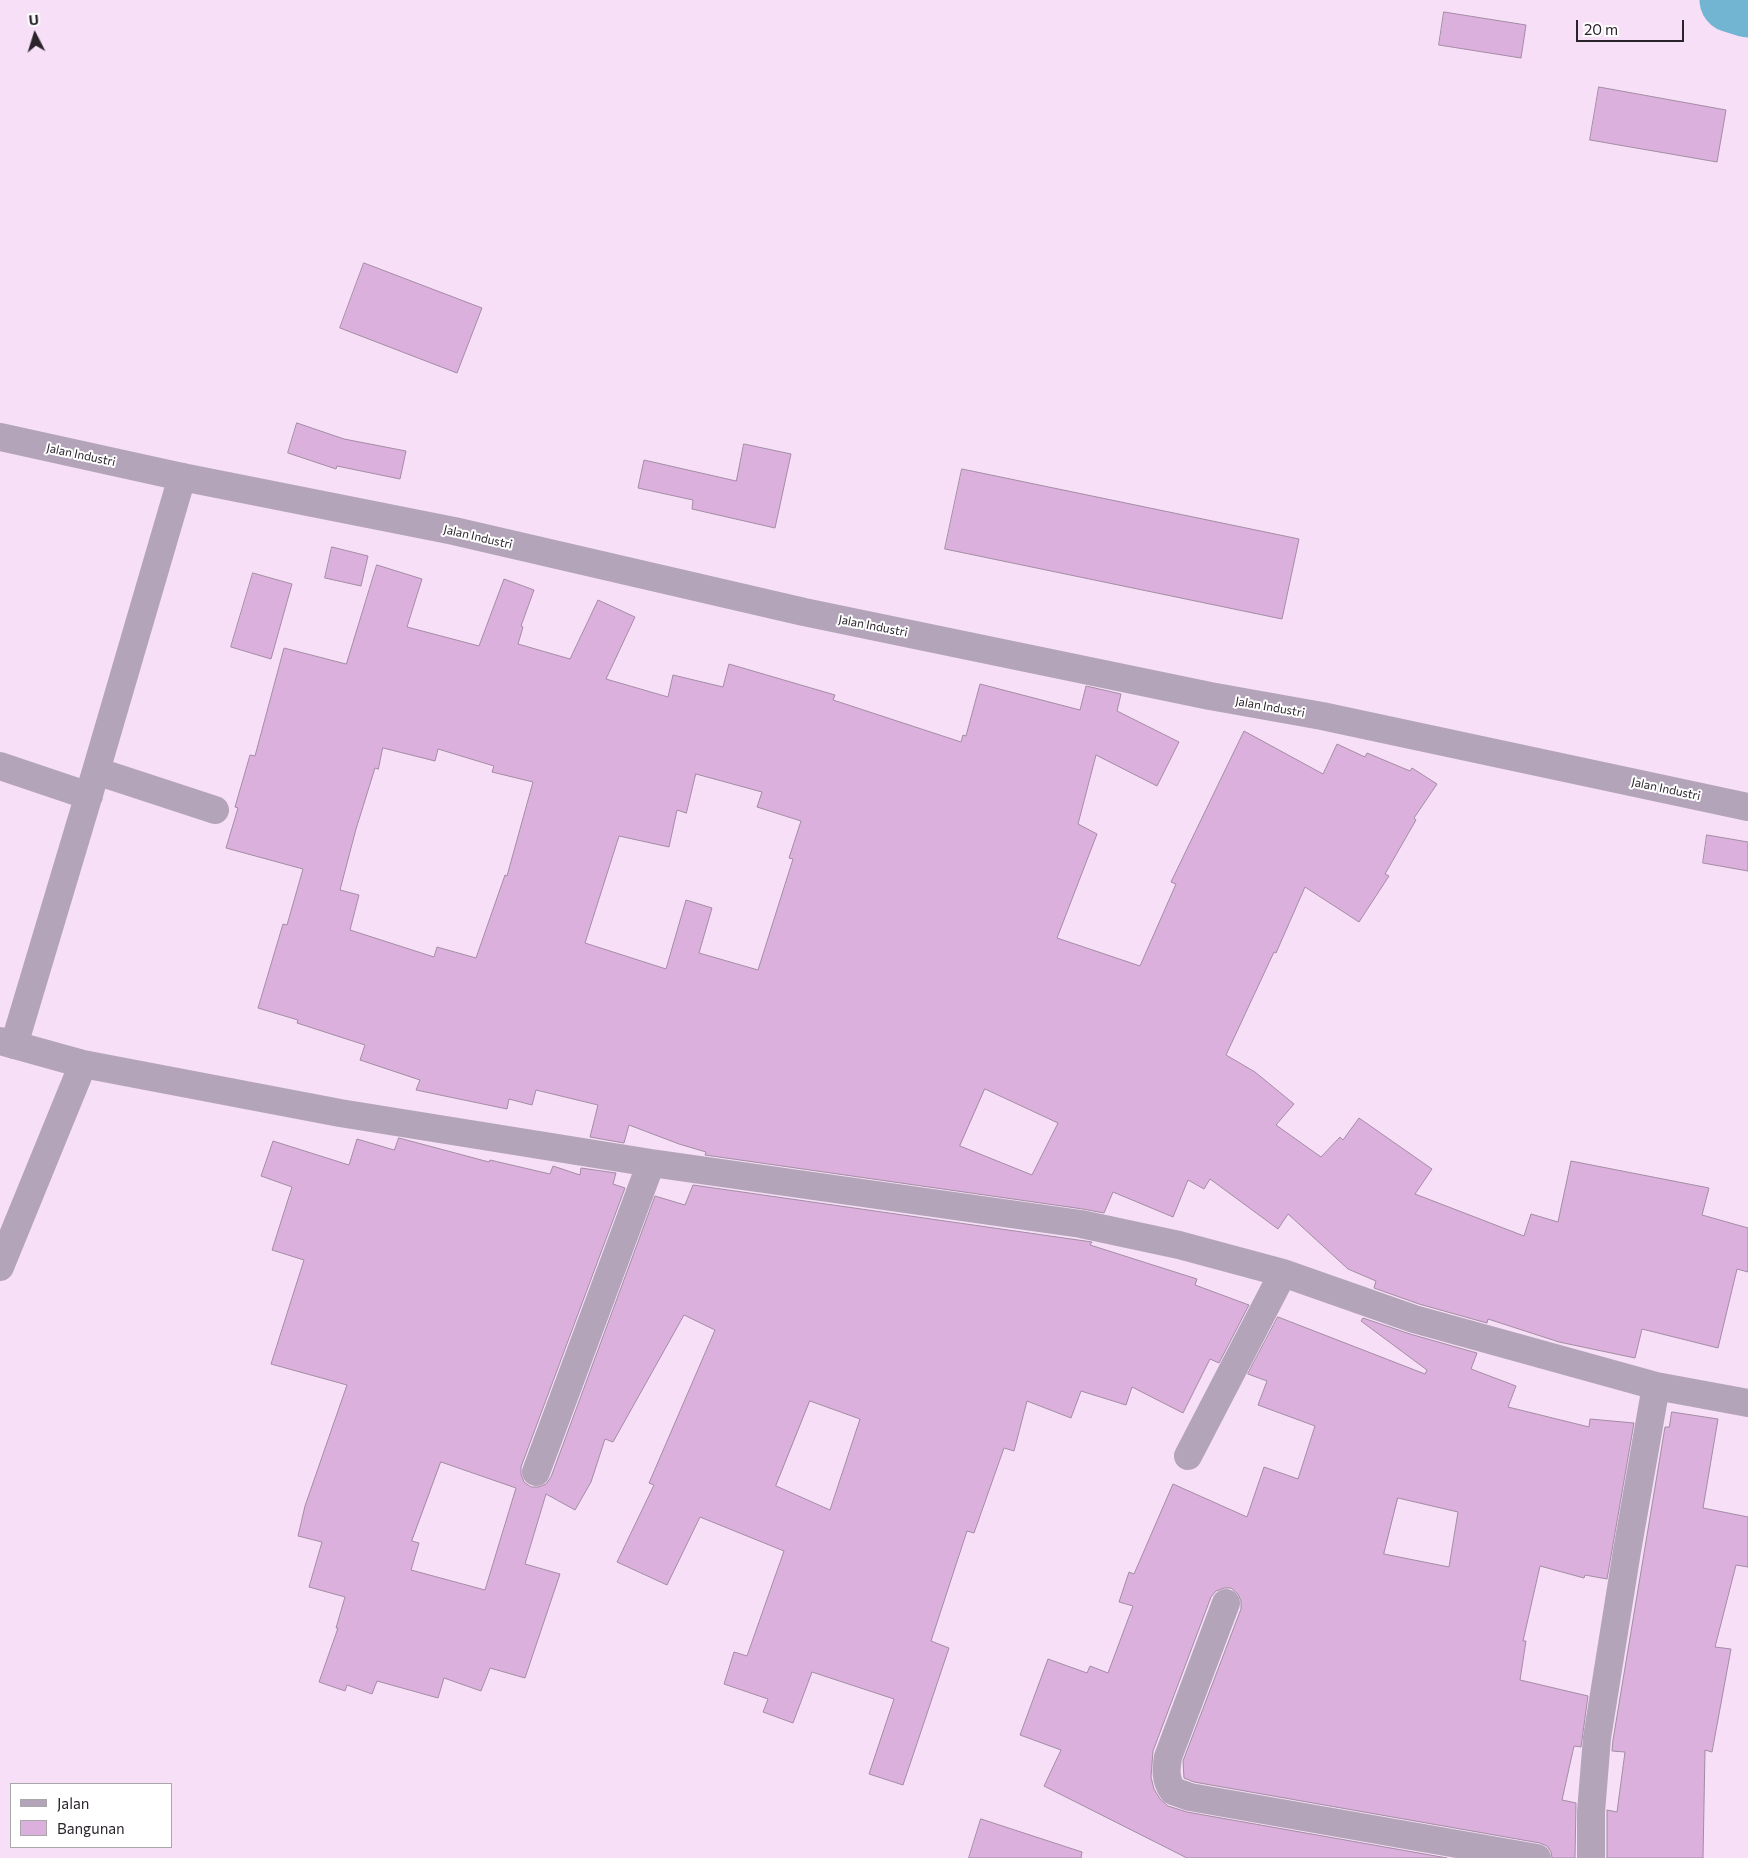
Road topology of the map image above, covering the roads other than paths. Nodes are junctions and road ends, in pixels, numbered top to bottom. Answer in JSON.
{"nodes":[{"id":1,"x":0,"y":437,"type":"edge"},
{"id":2,"x":182,"y":477,"type":"junction"},
{"id":3,"x":0,"y":766,"type":"edge"},
{"id":4,"x":93,"y":783,"type":"junction"},
{"id":5,"x":1748,"y":807,"type":"edge"},
{"id":6,"x":215,"y":810,"type":"dead end"},
{"id":7,"x":7,"y":1043,"type":"edge"},
{"id":8,"x":83,"y":1064,"type":"junction"},
{"id":9,"x":651,"y":1163,"type":"junction"},
{"id":10,"x":0,"y":1267,"type":"edge"},
{"id":11,"x":1283,"y":1273,"type":"junction"},
{"id":12,"x":1656,"y":1386,"type":"junction"},
{"id":13,"x":1748,"y":1403,"type":"edge"},
{"id":14,"x":1188,"y":1456,"type":"dead end"},
{"id":15,"x":536,"y":1472,"type":"dead end"},
{"id":16,"x":1226,"y":1603,"type":"dead end"},
{"id":17,"x":1538,"y":1858,"type":"edge"},
{"id":18,"x":1591,"y":1858,"type":"edge"}],
"edges":[{"from":1,"to":2,"type":"street","name":"Jalan Industri"},
{"from":2,"to":4,"type":"street"},
{"from":2,"to":5,"type":"street","name":"Jalan Industri"},
{"from":3,"to":4,"type":"street"},
{"from":4,"to":6,"type":"street"},
{"from":4,"to":7,"type":"street"},
{"from":7,"to":8,"type":"street"},
{"from":8,"to":9,"type":"street"},
{"from":8,"to":10,"type":"street"},
{"from":9,"to":11,"type":"street"},
{"from":9,"to":15,"type":"street"},
{"from":11,"to":12,"type":"street"},
{"from":11,"to":14,"type":"street"},
{"from":12,"to":13,"type":"street"},
{"from":12,"to":18,"type":"street"},
{"from":16,"to":17,"type":"street"}]}
